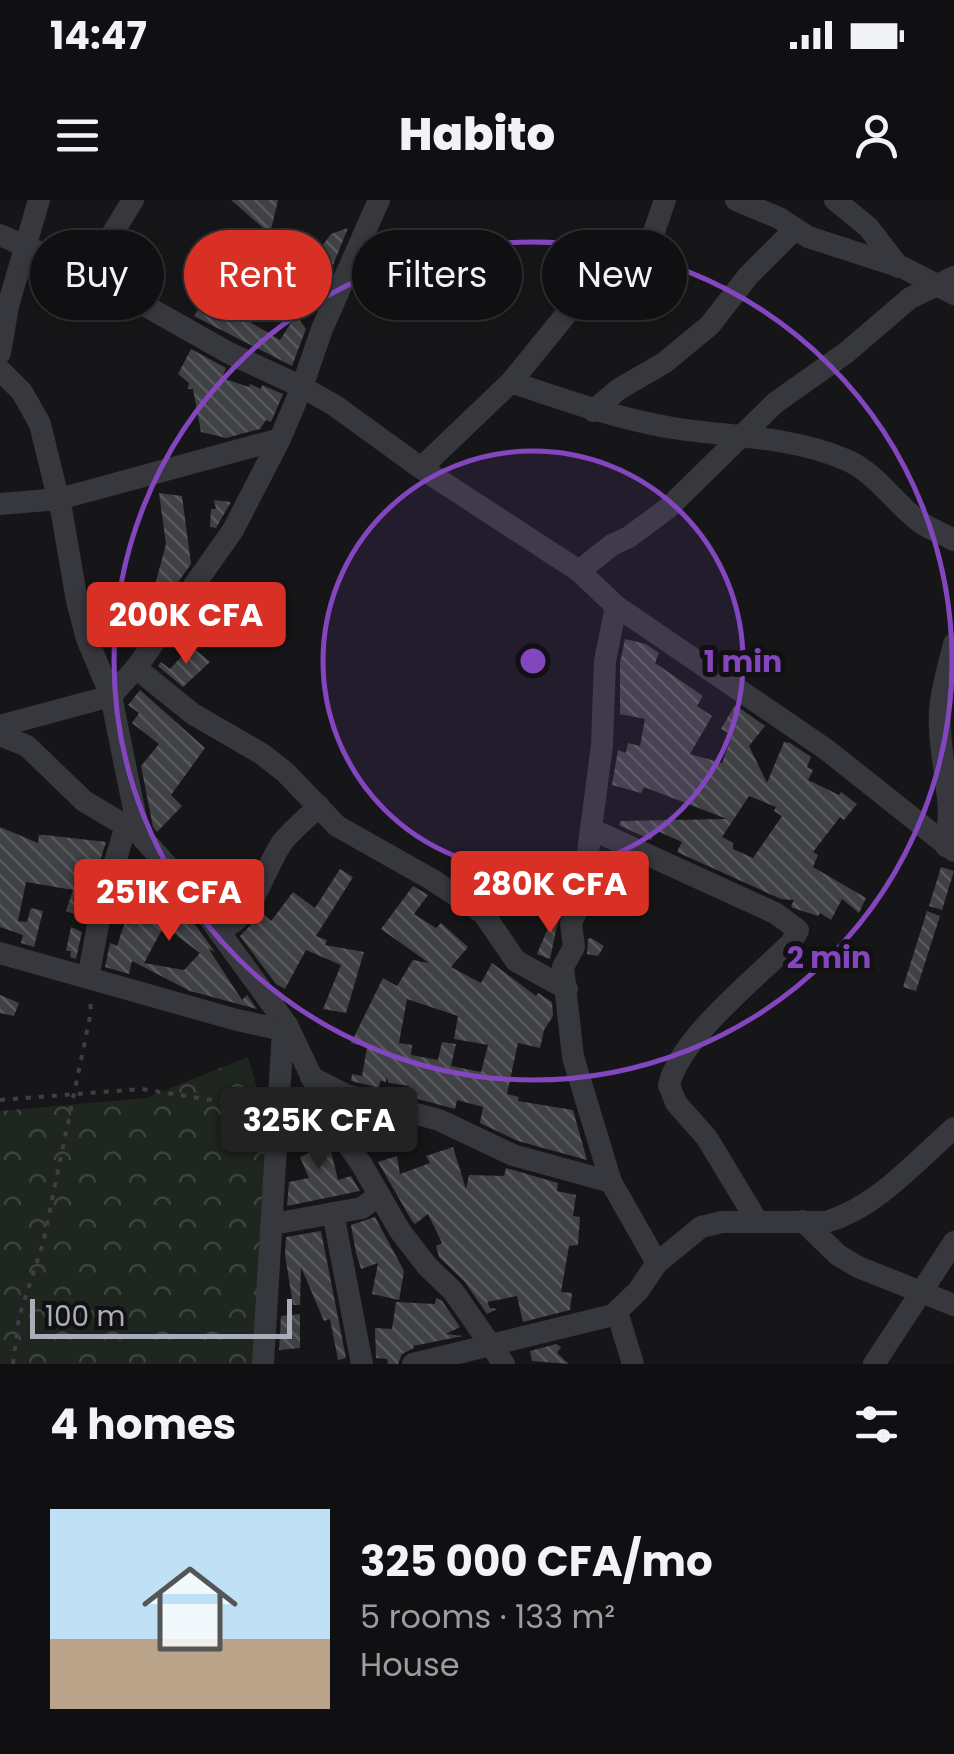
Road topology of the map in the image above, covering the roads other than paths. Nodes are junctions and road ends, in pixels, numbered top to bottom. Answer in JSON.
{"nodes":[{"id":1,"x":39,"y":200,"type":"edge"},
{"id":2,"x":133,"y":200,"type":"edge"},
{"id":3,"x":379,"y":200,"type":"edge"},
{"id":4,"x":665,"y":200,"type":"edge"},
{"id":5,"x":736,"y":200,"type":"edge"},
{"id":6,"x":836,"y":200,"type":"edge"},
{"id":7,"x":795,"y":229,"type":"junction"},
{"id":8,"x":115,"y":230,"type":"edge"},
{"id":9,"x":0,"y":234,"type":"edge"},
{"id":10,"x":26,"y":247,"type":"junction"},
{"id":11,"x":30,"y":249,"type":"edge"},
{"id":12,"x":899,"y":267,"type":"junction"},
{"id":13,"x":947,"y":285,"type":"edge"},
{"id":14,"x":164,"y":317,"type":"edge"},
{"id":15,"x":0,"y":352,"type":"edge"},
{"id":16,"x":0,"y":370,"type":"edge"},
{"id":17,"x":510,"y":382,"type":"junction"},
{"id":18,"x":302,"y":386,"type":"junction"},
{"id":19,"x":593,"y":411,"type":"junction"},
{"id":20,"x":741,"y":437,"type":"junction"},
{"id":21,"x":280,"y":439,"type":"junction"},
{"id":22,"x":420,"y":468,"type":"junction"},
{"id":23,"x":58,"y":499,"type":"junction"},
{"id":24,"x":0,"y":504,"type":"edge"},
{"id":25,"x":954,"y":540,"type":"edge"},
{"id":26,"x":579,"y":572,"type":"junction"},
{"id":27,"x":616,"y":606,"type":"junction"},
{"id":28,"x":954,"y":644,"type":"edge"},
{"id":29,"x":136,"y":668,"type":"junction"},
{"id":30,"x":110,"y":696,"type":"junction"},
{"id":31,"x":0,"y":726,"type":"edge"},
{"id":32,"x":0,"y":735,"type":"edge"},
{"id":33,"x":319,"y":806,"type":"junction"},
{"id":34,"x":591,"y":829,"type":"junction"},
{"id":35,"x":132,"y":830,"type":"junction"},
{"id":36,"x":950,"y":848,"type":"edge"},
{"id":37,"x":219,"y":930,"type":"junction"},
{"id":38,"x":0,"y":953,"type":"edge"},
{"id":39,"x":88,"y":978,"type":"junction"},
{"id":40,"x":567,"y":989,"type":"junction"},
{"id":41,"x":285,"y":1027,"type":"junction"},
{"id":42,"x":311,"y":1076,"type":"junction"},
{"id":43,"x":954,"y":1128,"type":"edge"},
{"id":44,"x":611,"y":1182,"type":"junction"},
{"id":45,"x":379,"y":1196,"type":"junction"},
{"id":46,"x":333,"y":1212,"type":"junction"},
{"id":47,"x":757,"y":1221,"type":"junction"},
{"id":48,"x":802,"y":1221,"type":"junction"},
{"id":49,"x":273,"y":1224,"type":"junction"},
{"id":50,"x":954,"y":1242,"type":"edge"},
{"id":51,"x":657,"y":1263,"type":"junction"},
{"id":52,"x":922,"y":1293,"type":"junction"},
{"id":53,"x":954,"y":1305,"type":"edge"},
{"id":54,"x":617,"y":1312,"type":"junction"},
{"id":55,"x":498,"y":1354,"type":"edge"},
{"id":56,"x":263,"y":1364,"type":"edge"},
{"id":57,"x":362,"y":1364,"type":"edge"},
{"id":58,"x":413,"y":1364,"type":"edge"},
{"id":59,"x":633,"y":1364,"type":"edge"},
{"id":60,"x":874,"y":1364,"type":"edge"}],
"edges":[{"from":1,"to":10,"type":"street"},
{"from":2,"to":8,"type":"street"},
{"from":3,"to":18,"type":"street"},
{"from":4,"to":17,"type":"street"},
{"from":5,"to":7,"type":"street"},
{"from":6,"to":12,"type":"street"},
{"from":7,"to":12,"type":"street"},
{"from":7,"to":19,"type":"street"},
{"from":9,"to":10,"type":"street"},
{"from":10,"to":11,"type":"street"},
{"from":10,"to":15,"type":"street"},
{"from":12,"to":13,"type":"street"},
{"from":13,"to":20,"type":"street"},
{"from":14,"to":18,"type":"street"},
{"from":16,"to":23,"type":"street"},
{"from":17,"to":19,"type":"street"},
{"from":17,"to":22,"type":"street"},
{"from":18,"to":21,"type":"street"},
{"from":18,"to":22,"type":"street"},
{"from":19,"to":20,"type":"street"},
{"from":20,"to":25,"type":"street"},
{"from":20,"to":26,"type":"street"},
{"from":21,"to":23,"type":"street"},
{"from":21,"to":29,"type":"street"},
{"from":22,"to":26,"type":"street"},
{"from":23,"to":24,"type":"street"},
{"from":23,"to":30,"type":"street"},
{"from":26,"to":27,"type":"street"},
{"from":27,"to":34,"type":"street"},
{"from":27,"to":36,"type":"street"},
{"from":28,"to":36,"type":"street"},
{"from":29,"to":30,"type":"street"},
{"from":29,"to":33,"type":"street"},
{"from":30,"to":31,"type":"street"},
{"from":30,"to":35,"type":"street"},
{"from":32,"to":35,"type":"street"},
{"from":33,"to":37,"type":"street"},
{"from":33,"to":40,"type":"street"},
{"from":34,"to":40,"type":"street"},
{"from":34,"to":47,"type":"street"},
{"from":35,"to":37,"type":"street"},
{"from":35,"to":39,"type":"street"},
{"from":37,"to":41,"type":"street"},
{"from":38,"to":39,"type":"street"},
{"from":39,"to":41,"type":"street"},
{"from":40,"to":44,"type":"street"},
{"from":41,"to":42,"type":"street"},
{"from":41,"to":49,"type":"street"},
{"from":42,"to":44,"type":"street"},
{"from":42,"to":45,"type":"street"},
{"from":43,"to":48,"type":"street"},
{"from":44,"to":51,"type":"street"},
{"from":45,"to":46,"type":"street"},
{"from":45,"to":55,"type":"street"},
{"from":46,"to":49,"type":"street"},
{"from":46,"to":57,"type":"street"},
{"from":47,"to":48,"type":"street"},
{"from":47,"to":51,"type":"street"},
{"from":48,"to":52,"type":"street"},
{"from":49,"to":56,"type":"street"},
{"from":50,"to":52,"type":"street"},
{"from":51,"to":54,"type":"street"},
{"from":52,"to":53,"type":"street"},
{"from":52,"to":60,"type":"street"},
{"from":54,"to":55,"type":"street"},
{"from":54,"to":59,"type":"street"},
{"from":55,"to":58,"type":"street"}]}
